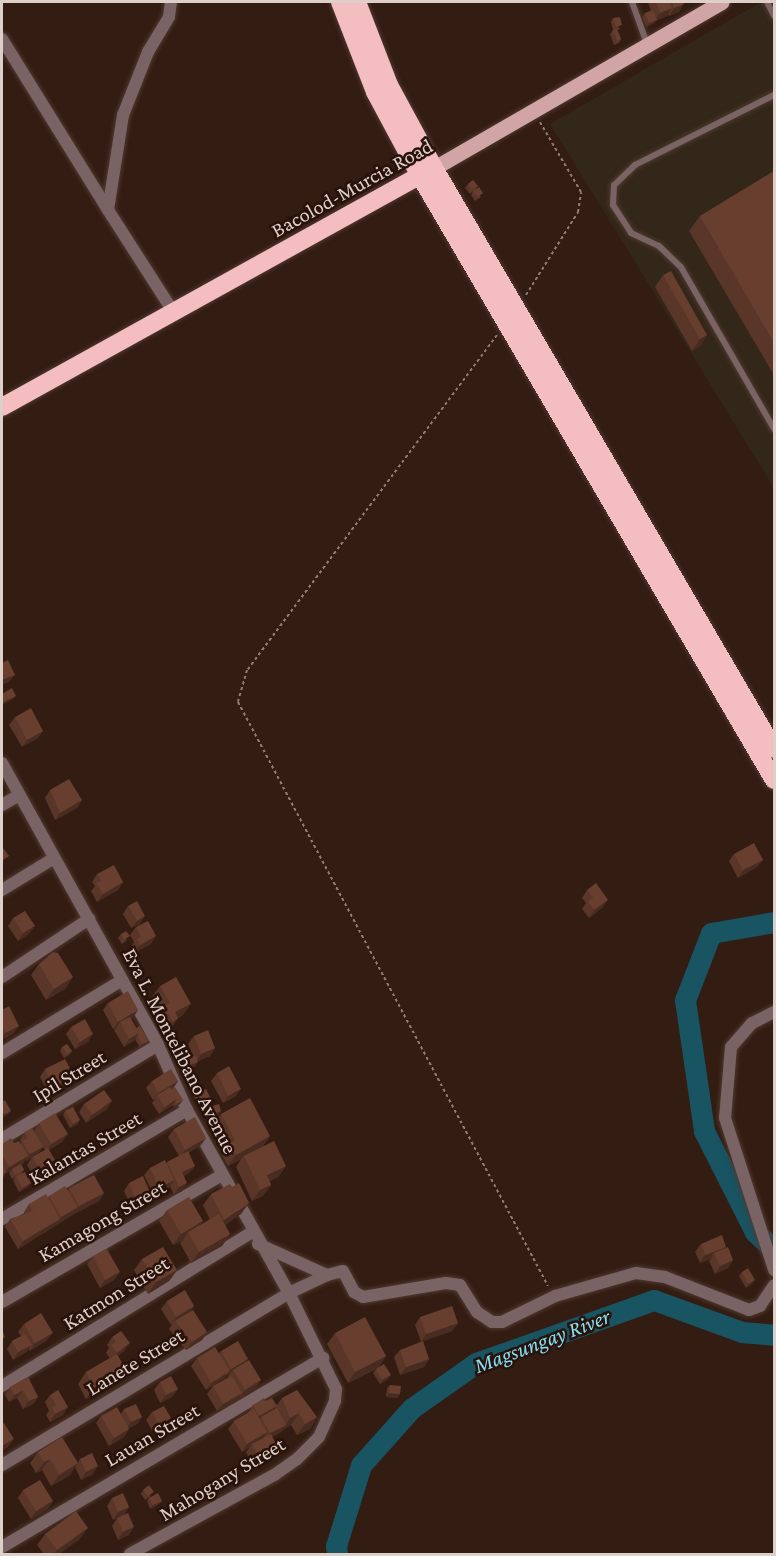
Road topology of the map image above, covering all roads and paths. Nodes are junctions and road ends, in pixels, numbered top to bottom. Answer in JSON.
{"nodes":[{"id":1,"x":171,"y":2,"type":"edge"},
{"id":2,"x":340,"y":2,"type":"edge"},
{"id":3,"x":357,"y":2,"type":"edge"},
{"id":4,"x":632,"y":2,"type":"edge"},
{"id":5,"x":722,"y":2,"type":"edge"},
{"id":6,"x":767,"y":2,"type":"edge"},
{"id":7,"x":774,"y":16,"type":"edge"},
{"id":8,"x":2,"y":39,"type":"edge"},
{"id":9,"x":647,"y":45,"type":"junction"},
{"id":10,"x":774,"y":95,"type":"edge"},
{"id":11,"x":534,"y":111,"type":"junction"},
{"id":12,"x":427,"y":172,"type":"junction"},
{"id":13,"x":108,"y":210,"type":"junction"},
{"id":14,"x":174,"y":313,"type":"junction"},
{"id":15,"x":513,"y":314,"type":"junction"},
{"id":16,"x":2,"y":407,"type":"edge"},
{"id":17,"x":774,"y":429,"type":"edge"},
{"id":18,"x":774,"y":749,"type":"edge"},
{"id":19,"x":2,"y":763,"type":"edge"},
{"id":20,"x":774,"y":780,"type":"edge"},
{"id":21,"x":19,"y":795,"type":"junction"},
{"id":22,"x":2,"y":805,"type":"edge"},
{"id":23,"x":54,"y":858,"type":"junction"},
{"id":24,"x":2,"y":890,"type":"edge"},
{"id":25,"x":89,"y":920,"type":"junction"},
{"id":26,"x":2,"y":977,"type":"edge"},
{"id":27,"x":122,"y":980,"type":"junction"},
{"id":28,"x":774,"y":1012,"type":"edge"},
{"id":29,"x":158,"y":1046,"type":"junction"},
{"id":30,"x":2,"y":1053,"type":"edge"},
{"id":31,"x":188,"y":1110,"type":"junction"},
{"id":32,"x":2,"y":1139,"type":"edge"},
{"id":33,"x":222,"y":1175,"type":"junction"},
{"id":34,"x":2,"y":1219,"type":"edge"},
{"id":35,"x":252,"y":1232,"type":"junction"},
{"id":36,"x":258,"y":1244,"type":"junction"},
{"id":37,"x":774,"y":1263,"type":"edge"},
{"id":38,"x":327,"y":1275,"type":"junction"},
{"id":39,"x":774,"y":1285,"type":"edge"},
{"id":40,"x":289,"y":1293,"type":"junction"},
{"id":41,"x":555,"y":1296,"type":"junction"},
{"id":42,"x":2,"y":1302,"type":"edge"},
{"id":43,"x":323,"y":1358,"type":"junction"},
{"id":44,"x":2,"y":1386,"type":"edge"},
{"id":45,"x":2,"y":1465,"type":"edge"},
{"id":46,"x":5,"y":1546,"type":"edge"},
{"id":47,"x":130,"y":1554,"type":"edge"}],
"edges":[{"from":1,"to":13,"type":"street"},
{"from":2,"to":12,"type":"highway"},
{"from":3,"to":12,"type":"highway"},
{"from":4,"to":9,"type":"lane"},
{"from":5,"to":9,"type":"main road","name":"Bacolod-Murcia Road"},
{"from":6,"to":7,"type":"lane"},
{"from":8,"to":13,"type":"street"},
{"from":9,"to":11,"type":"main road","name":"Bacolod-Murcia Road"},
{"from":10,"to":17,"type":"lane"},
{"from":11,"to":12,"type":"main road","name":"Bacolod-Murcia Road"},
{"from":11,"to":15,"type":"path"},
{"from":12,"to":14,"type":"highway","name":"Bacolod-Murcia Road"},
{"from":12,"to":15,"type":"highway"},
{"from":13,"to":14,"type":"street"},
{"from":14,"to":16,"type":"highway","name":"Bacolod-Murcia Road"},
{"from":15,"to":18,"type":"highway"},
{"from":15,"to":20,"type":"highway"},
{"from":15,"to":41,"type":"path"},
{"from":19,"to":21,"type":"street","name":"Eva L. Montelibano Avenue"},
{"from":21,"to":22,"type":"street"},
{"from":21,"to":23,"type":"street","name":"Eva L. Montelibano Avenue"},
{"from":23,"to":24,"type":"street"},
{"from":23,"to":25,"type":"street","name":"Eva L. Montelibano Avenue"},
{"from":25,"to":26,"type":"street"},
{"from":25,"to":27,"type":"street","name":"Eva L. Montelibano Avenue"},
{"from":27,"to":29,"type":"street","name":"Eva L. Montelibano Avenue"},
{"from":27,"to":30,"type":"street"},
{"from":28,"to":37,"type":"street"},
{"from":29,"to":31,"type":"street","name":"Eva L. Montelibano Avenue"},
{"from":29,"to":32,"type":"street","name":"Ipil Street"},
{"from":31,"to":33,"type":"street","name":"Eva L. Montelibano Avenue"},
{"from":31,"to":34,"type":"street","name":"Kalantas Street"},
{"from":33,"to":35,"type":"street","name":"Eva L. Montelibano Avenue"},
{"from":33,"to":42,"type":"street","name":"Kamagong Street"},
{"from":35,"to":36,"type":"street","name":"Eva L. Montelibano Avenue"},
{"from":35,"to":44,"type":"street","name":"Katmon Street"},
{"from":36,"to":38,"type":"street"},
{"from":36,"to":40,"type":"street","name":"Eva L. Montelibano Avenue"},
{"from":38,"to":40,"type":"street","name":"Lanete Street"},
{"from":38,"to":41,"type":"street"},
{"from":39,"to":41,"type":"street"},
{"from":40,"to":43,"type":"street","name":"Eva L. Montelibano Avenue"},
{"from":40,"to":45,"type":"street","name":"Lanete Street"},
{"from":43,"to":46,"type":"street","name":"Lauan Street"},
{"from":43,"to":47,"type":"street","name":"Mahogany Street"}]}
